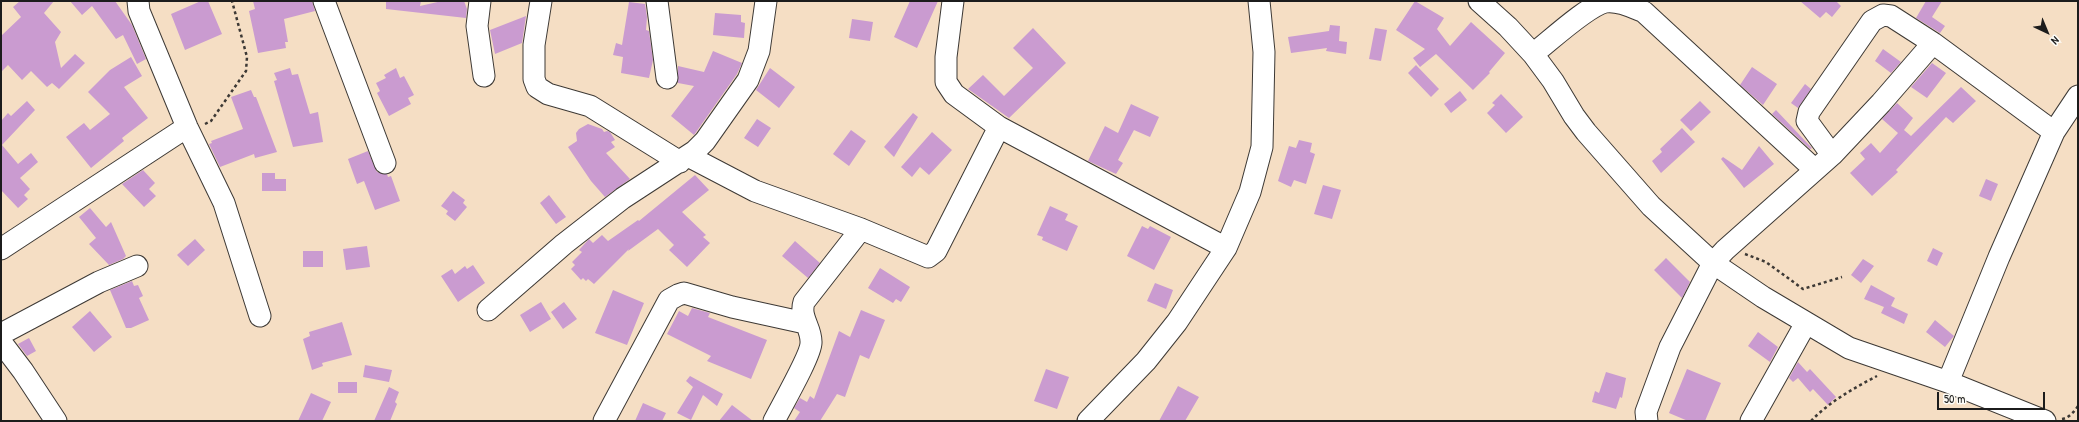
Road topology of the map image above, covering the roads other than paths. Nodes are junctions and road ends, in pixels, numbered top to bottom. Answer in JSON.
{"nodes":[{"id":1,"x":138,"y":1,"type":"edge"},
{"id":2,"x":324,"y":1,"type":"edge"},
{"id":3,"x":480,"y":1,"type":"edge"},
{"id":4,"x":541,"y":1,"type":"edge"},
{"id":5,"x":657,"y":1,"type":"edge"},
{"id":6,"x":766,"y":1,"type":"edge"},
{"id":7,"x":953,"y":1,"type":"edge"},
{"id":8,"x":1259,"y":1,"type":"edge"},
{"id":9,"x":1479,"y":1,"type":"edge"},
{"id":10,"x":1933,"y":43,"type":"junction"},
{"id":11,"x":1533,"y":54,"type":"junction"},
{"id":12,"x":484,"y":76,"type":"dead end"},
{"id":13,"x":667,"y":78,"type":"dead end"},
{"id":14,"x":2078,"y":96,"type":"edge"},
{"id":15,"x":999,"y":126,"type":"junction"},
{"id":16,"x":187,"y":127,"type":"junction"},
{"id":17,"x":2054,"y":132,"type":"junction"},
{"id":18,"x":1832,"y":155,"type":"junction"},
{"id":19,"x":684,"y":159,"type":"junction"},
{"id":20,"x":385,"y":163,"type":"dead end"},
{"id":21,"x":1814,"y":169,"type":"junction"},
{"id":22,"x":860,"y":229,"type":"junction"},
{"id":23,"x":1226,"y":248,"type":"junction"},
{"id":24,"x":1,"y":249,"type":"edge"},
{"id":25,"x":1719,"y":257,"type":"junction"},
{"id":26,"x":137,"y":266,"type":"dead end"},
{"id":27,"x":488,"y":310,"type":"dead end"},
{"id":28,"x":260,"y":316,"type":"dead end"},
{"id":29,"x":1806,"y":322,"type":"junction"},
{"id":30,"x":805,"y":323,"type":"junction"},
{"id":31,"x":1,"y":334,"type":"edge"},
{"id":32,"x":1,"y":342,"type":"edge"},
{"id":33,"x":1948,"y":382,"type":"junction"},
{"id":34,"x":56,"y":421,"type":"edge"},
{"id":35,"x":604,"y":421,"type":"edge"},
{"id":36,"x":774,"y":421,"type":"edge"},
{"id":37,"x":1088,"y":421,"type":"edge"},
{"id":38,"x":1647,"y":421,"type":"edge"},
{"id":39,"x":1751,"y":421,"type":"edge"},
{"id":40,"x":2045,"y":421,"type":"edge"}],
"edges":[{"from":1,"to":16,"type":"street"},
{"from":2,"to":20,"type":"street"},
{"from":3,"to":12,"type":"street"},
{"from":4,"to":19,"type":"street"},
{"from":5,"to":13,"type":"street"},
{"from":6,"to":19,"type":"street"},
{"from":7,"to":15,"type":"street"},
{"from":8,"to":23,"type":"street"},
{"from":9,"to":11,"type":"street"},
{"from":10,"to":17,"type":"street"},
{"from":10,"to":18,"type":"street"},
{"from":10,"to":18,"type":"street"},
{"from":11,"to":21,"type":"street"},
{"from":11,"to":25,"type":"street"},
{"from":14,"to":17,"type":"street"},
{"from":15,"to":22,"type":"street"},
{"from":15,"to":23,"type":"street"},
{"from":16,"to":24,"type":"street"},
{"from":16,"to":28,"type":"street"},
{"from":17,"to":33,"type":"street"},
{"from":18,"to":21,"type":"street"},
{"from":19,"to":22,"type":"street"},
{"from":19,"to":27,"type":"street"},
{"from":21,"to":25,"type":"street"},
{"from":22,"to":30,"type":"street"},
{"from":23,"to":37,"type":"street"},
{"from":25,"to":29,"type":"street"},
{"from":25,"to":38,"type":"street"},
{"from":26,"to":31,"type":"street"},
{"from":29,"to":33,"type":"street"},
{"from":29,"to":39,"type":"street"},
{"from":30,"to":35,"type":"street"},
{"from":30,"to":36,"type":"street"},
{"from":32,"to":34,"type":"street"},
{"from":33,"to":40,"type":"street"}]}
